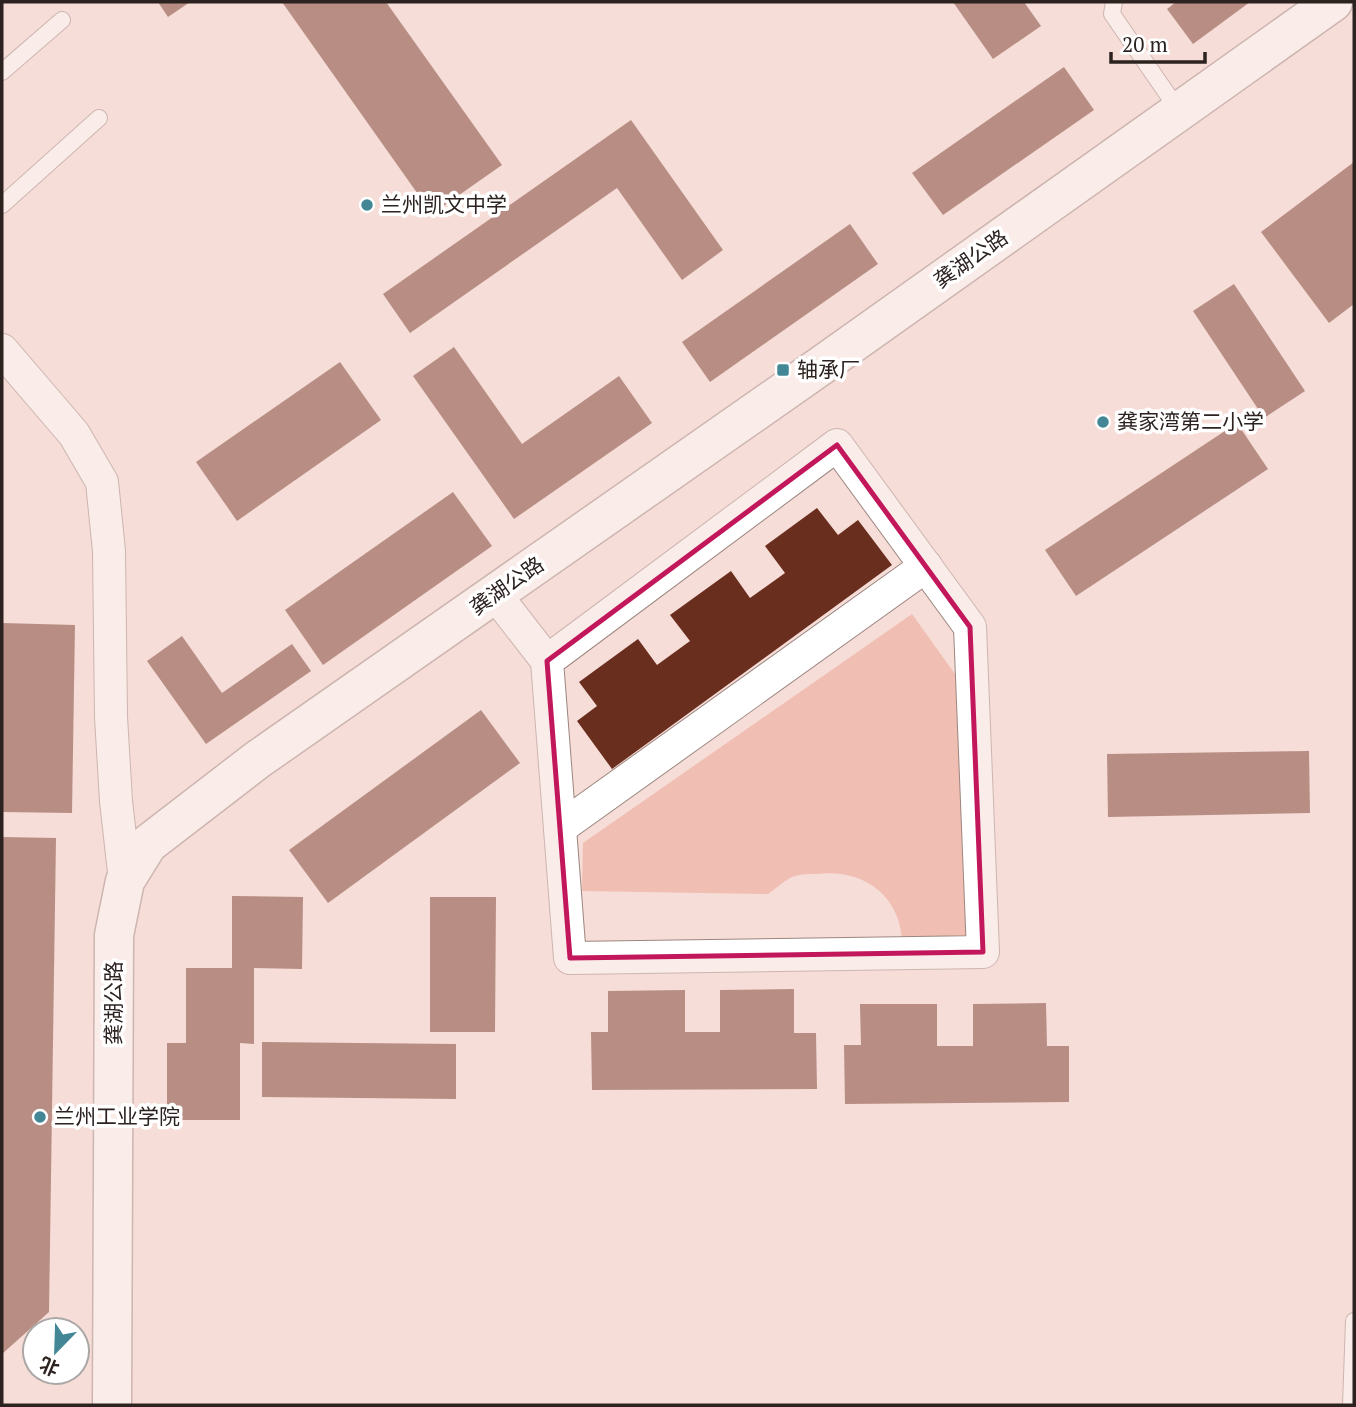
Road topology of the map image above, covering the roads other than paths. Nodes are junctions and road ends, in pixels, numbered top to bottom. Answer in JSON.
{"nodes":[{"id":1,"x":1114,"y":2,"type":"edge"},
{"id":2,"x":1333,"y":2,"type":"edge"},
{"id":3,"x":62,"y":20,"type":"dead end"},
{"id":4,"x":2,"y":72,"type":"edge"},
{"id":5,"x":1179,"y":111,"type":"junction"},
{"id":6,"x":99,"y":118,"type":"dead end"},
{"id":7,"x":2,"y":205,"type":"edge"},
{"id":8,"x":2,"y":349,"type":"edge"},
{"id":9,"x":926,"y":566,"type":"junction"},
{"id":10,"x":495,"y":594,"type":"junction"},
{"id":11,"x":547,"y":661,"type":"junction"},
{"id":12,"x":560,"y":828,"type":"junction"},
{"id":13,"x":125,"y":881,"type":"junction"},
{"id":14,"x":1354,"y":1321,"type":"edge"},
{"id":15,"x":112,"y":1405,"type":"edge"},
{"id":16,"x":1351,"y":1405,"type":"edge"}],
"edges":[{"from":1,"to":5,"type":"lane"},
{"from":2,"to":5,"type":"main road","name":"龚湖公路"},
{"from":3,"to":4,"type":"lane"},
{"from":5,"to":10,"type":"main road","name":"龚湖公路"},
{"from":6,"to":7,"type":"lane"},
{"from":8,"to":13,"type":"street"},
{"from":9,"to":11,"type":"street"},
{"from":9,"to":12,"type":"street"},
{"from":9,"to":12,"type":"street"},
{"from":10,"to":11,"type":"street"},
{"from":10,"to":13,"type":"main road","name":"龚湖公路"},
{"from":11,"to":12,"type":"street"},
{"from":13,"to":15,"type":"main road","name":"龚湖公路"},
{"from":14,"to":16,"type":"lane"}]}
